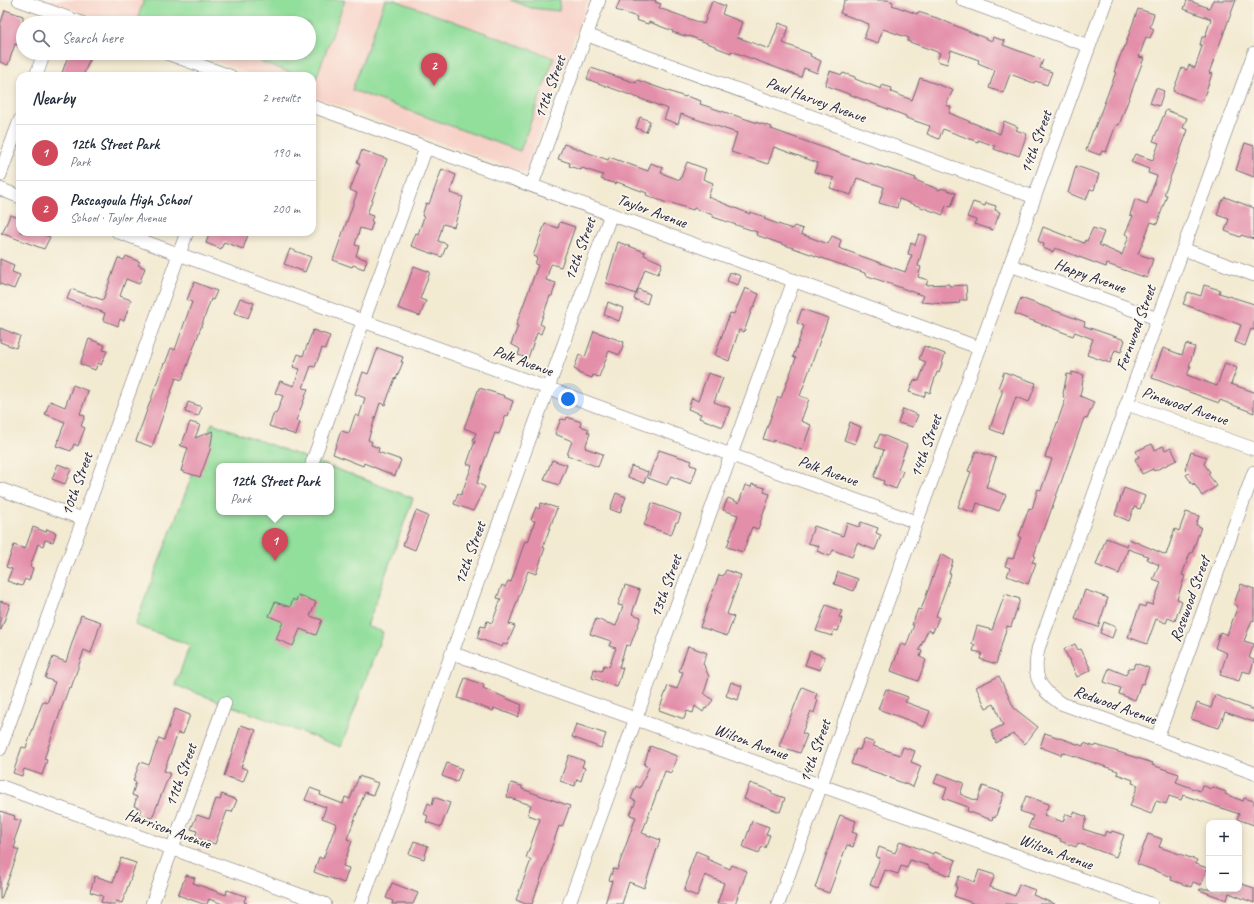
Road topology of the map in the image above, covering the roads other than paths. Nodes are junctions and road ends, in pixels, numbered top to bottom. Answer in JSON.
{"nodes":[{"id":1,"x":19,"y":0,"type":"edge"},
{"id":2,"x":599,"y":0,"type":"edge"},
{"id":3,"x":963,"y":0,"type":"edge"},
{"id":4,"x":1106,"y":0,"type":"edge"},
{"id":5,"x":51,"y":16,"type":"edge"},
{"id":6,"x":587,"y":35,"type":"junction"},
{"id":7,"x":1089,"y":46,"type":"junction"},
{"id":8,"x":1254,"y":53,"type":"edge"},
{"id":9,"x":42,"y":60,"type":"edge"},
{"id":10,"x":185,"y":60,"type":"edge"},
{"id":11,"x":37,"y":72,"type":"edge"},
{"id":12,"x":219,"y":72,"type":"edge"},
{"id":13,"x":316,"y":107,"type":"edge"},
{"id":14,"x":16,"y":131,"type":"edge"},
{"id":15,"x":426,"y":148,"type":"junction"},
{"id":16,"x":0,"y":175,"type":"edge"},
{"id":17,"x":532,"y":185,"type":"junction"},
{"id":18,"x":0,"y":189,"type":"edge"},
{"id":19,"x":16,"y":195,"type":"edge"},
{"id":20,"x":1034,"y":197,"type":"junction"},
{"id":21,"x":611,"y":214,"type":"junction"},
{"id":22,"x":129,"y":236,"type":"edge"},
{"id":23,"x":186,"y":236,"type":"edge"},
{"id":24,"x":1183,"y":249,"type":"junction"},
{"id":25,"x":179,"y":254,"type":"junction"},
{"id":26,"x":1010,"y":265,"type":"junction"},
{"id":27,"x":1254,"y":275,"type":"edge"},
{"id":28,"x":794,"y":280,"type":"junction"},
{"id":29,"x":1158,"y":319,"type":"junction"},
{"id":30,"x":363,"y":321,"type":"junction"},
{"id":31,"x":980,"y":348,"type":"junction"},
{"id":32,"x":548,"y":388,"type":"junction"},
{"id":33,"x":1127,"y":404,"type":"junction"},
{"id":34,"x":1254,"y":449,"type":"edge"},
{"id":35,"x":732,"y":454,"type":"junction"},
{"id":36,"x":312,"y":463,"type":"dead end"},
{"id":37,"x":1254,"y":472,"type":"edge"},
{"id":38,"x":0,"y":489,"type":"edge"},
{"id":39,"x":83,"y":519,"type":"junction"},
{"id":40,"x":916,"y":522,"type":"junction"},
{"id":41,"x":1051,"y":614,"type":"joint"},
{"id":42,"x":452,"y":653,"type":"junction"},
{"id":43,"x":225,"y":703,"type":"dead end"},
{"id":44,"x":636,"y":718,"type":"junction"},
{"id":45,"x":1157,"y":738,"type":"junction"},
{"id":46,"x":0,"y":749,"type":"edge"},
{"id":47,"x":1254,"y":773,"type":"edge"},
{"id":48,"x":0,"y":786,"type":"edge"},
{"id":49,"x":821,"y":786,"type":"junction"},
{"id":50,"x":172,"y":849,"type":"junction"},
{"id":51,"x":152,"y":904,"type":"edge"},
{"id":52,"x":325,"y":904,"type":"edge"},
{"id":53,"x":361,"y":904,"type":"edge"},
{"id":54,"x":569,"y":904,"type":"edge"},
{"id":55,"x":778,"y":904,"type":"edge"},
{"id":56,"x":1151,"y":904,"type":"edge"}],
"edges":[{"from":1,"to":5,"type":"street"},
{"from":2,"to":6,"type":"street","name":"11th Street"},
{"from":3,"to":7,"type":"street"},
{"from":4,"to":7,"type":"street","name":"14th Street"},
{"from":6,"to":17,"type":"street","name":"11th Street"},
{"from":6,"to":20,"type":"street","name":"Paul Harvey Avenue"},
{"from":7,"to":20,"type":"street","name":"14th Street"},
{"from":8,"to":24,"type":"street","name":"Fernwood Street"},
{"from":9,"to":11,"type":"street"},
{"from":10,"to":12,"type":"street"},
{"from":13,"to":15,"type":"street","name":"Taylor Avenue"},
{"from":14,"to":16,"type":"street"},
{"from":15,"to":17,"type":"street","name":"Taylor Avenue"},
{"from":15,"to":30,"type":"street"},
{"from":17,"to":21,"type":"street","name":"Taylor Avenue"},
{"from":18,"to":19,"type":"street"},
{"from":20,"to":26,"type":"street","name":"14th Street"},
{"from":21,"to":28,"type":"street","name":"Taylor Avenue"},
{"from":21,"to":32,"type":"street","name":"12th Street"},
{"from":22,"to":25,"type":"street","name":"Polk Avenue"},
{"from":23,"to":25,"type":"street","name":"10th Street"},
{"from":24,"to":27,"type":"street"},
{"from":24,"to":29,"type":"street","name":"Fernwood Street"},
{"from":25,"to":30,"type":"street","name":"Polk Avenue"},
{"from":25,"to":39,"type":"street","name":"10th Street"},
{"from":26,"to":29,"type":"street","name":"Happy Avenue"},
{"from":26,"to":31,"type":"street","name":"14th Street"},
{"from":28,"to":31,"type":"street","name":"Taylor Avenue"},
{"from":28,"to":35,"type":"street","name":"13th Street"},
{"from":29,"to":33,"type":"street","name":"Fernwood Street"},
{"from":30,"to":32,"type":"street","name":"Polk Avenue"},
{"from":30,"to":36,"type":"street"},
{"from":31,"to":40,"type":"street","name":"14th Street"},
{"from":32,"to":35,"type":"street","name":"Polk Avenue"},
{"from":32,"to":42,"type":"street","name":"12th Street"},
{"from":33,"to":34,"type":"street","name":"Pinewood Avenue"},
{"from":33,"to":41,"type":"street","name":"Fernwood Street"},
{"from":35,"to":40,"type":"street","name":"Polk Avenue"},
{"from":35,"to":44,"type":"street","name":"13th Street"},
{"from":37,"to":45,"type":"street","name":"Rosewood Street"},
{"from":38,"to":39,"type":"street"},
{"from":39,"to":46,"type":"street","name":"10th Street"},
{"from":40,"to":49,"type":"street","name":"14th Street"},
{"from":41,"to":45,"type":"street","name":"Redwood Avenue"},
{"from":42,"to":44,"type":"street","name":"Wilson Avenue"},
{"from":42,"to":53,"type":"street","name":"12th Street"},
{"from":43,"to":50,"type":"street","name":"11th Street"},
{"from":44,"to":49,"type":"street","name":"Wilson Avenue"},
{"from":44,"to":54,"type":"street","name":"13th Street"},
{"from":45,"to":47,"type":"street","name":"Redwood Avenue"},
{"from":48,"to":50,"type":"street","name":"Harrison Avenue"},
{"from":49,"to":55,"type":"street","name":"14th Street"},
{"from":49,"to":56,"type":"street","name":"Wilson Avenue"},
{"from":50,"to":51,"type":"street","name":"11th Street"},
{"from":50,"to":52,"type":"street","name":"Harrison Avenue"}]}
